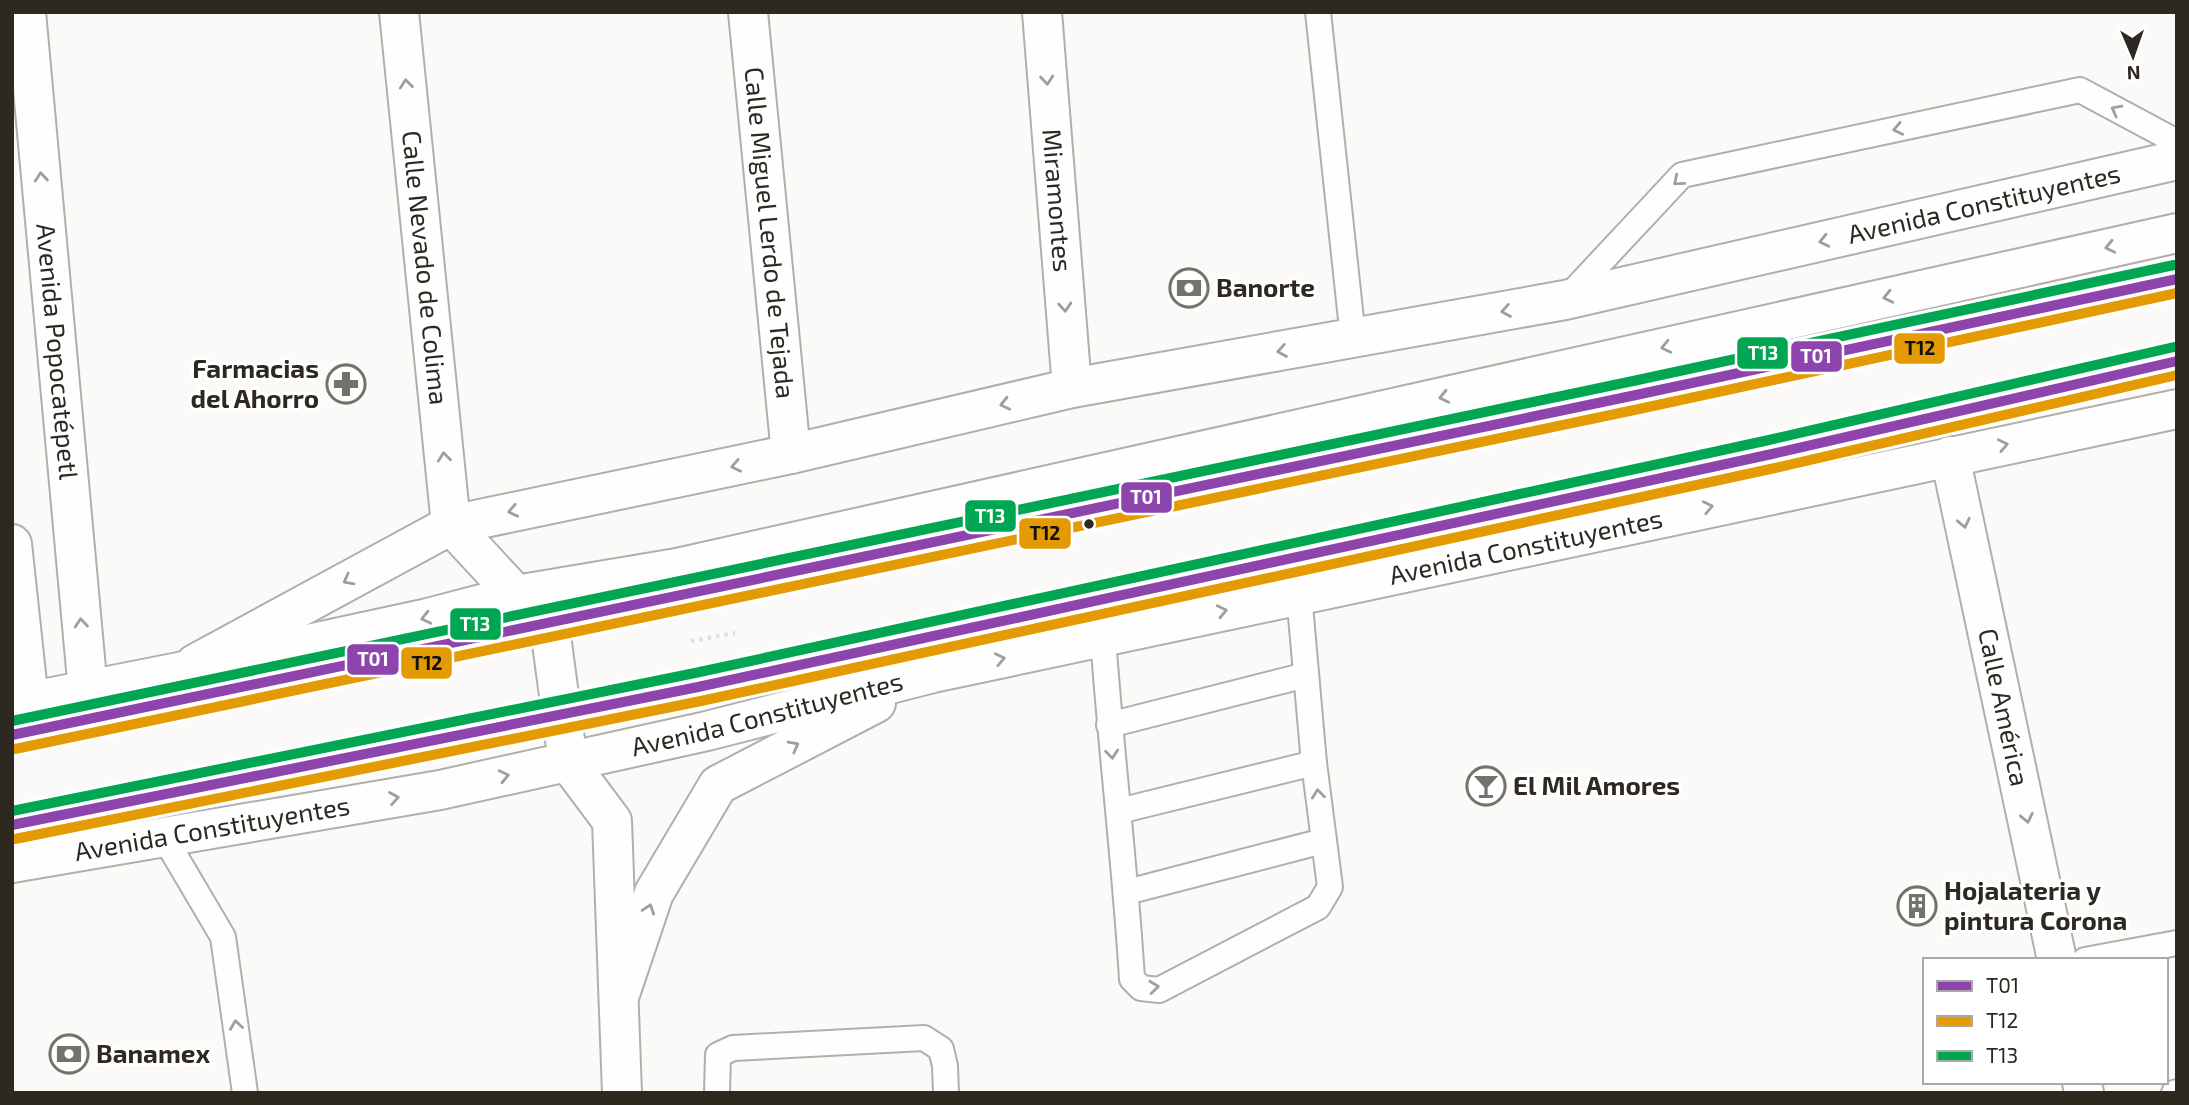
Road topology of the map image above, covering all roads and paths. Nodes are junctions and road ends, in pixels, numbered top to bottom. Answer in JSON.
{"nodes":[{"id":1,"x":26,"y":12,"type":"edge"},
{"id":2,"x":399,"y":12,"type":"edge"},
{"id":3,"x":748,"y":12,"type":"edge"},
{"id":4,"x":1042,"y":12,"type":"edge"},
{"id":5,"x":1318,"y":12,"type":"edge"},
{"id":6,"x":2177,"y":142,"type":"edge"},
{"id":7,"x":2177,"y":160,"type":"edge"},
{"id":8,"x":2177,"y":233,"type":"edge"},
{"id":9,"x":2177,"y":279,"type":"edge"},
{"id":10,"x":1564,"y":300,"type":"junction"},
{"id":11,"x":1353,"y":338,"type":"junction"},
{"id":12,"x":2177,"y":361,"type":"edge"},
{"id":13,"x":1072,"y":388,"type":"junction"},
{"id":14,"x":2177,"y":409,"type":"edge"},
{"id":15,"x":791,"y":454,"type":"junction"},
{"id":16,"x":1950,"y":456,"type":"junction"},
{"id":17,"x":451,"y":525,"type":"junction"},
{"id":18,"x":12,"y":544,"type":"edge"},
{"id":19,"x":1299,"y":594,"type":"junction"},
{"id":20,"x":516,"y":595,"type":"junction"},
{"id":21,"x":549,"y":621,"type":"junction"},
{"id":22,"x":1104,"y":637,"type":"junction"},
{"id":23,"x":179,"y":672,"type":"junction"},
{"id":24,"x":933,"y":673,"type":"junction"},
{"id":25,"x":1306,"y":675,"type":"junction"},
{"id":26,"x":88,"y":691,"type":"junction"},
{"id":27,"x":561,"y":713,"type":"junction"},
{"id":28,"x":18,"y":714,"type":"edge"},
{"id":29,"x":1109,"y":725,"type":"junction"},
{"id":30,"x":568,"y":762,"type":"junction"},
{"id":31,"x":1314,"y":763,"type":"junction"},
{"id":32,"x":1119,"y":811,"type":"junction"},
{"id":33,"x":12,"y":825,"type":"edge"},
{"id":34,"x":164,"y":837,"type":"junction"},
{"id":35,"x":1323,"y":841,"type":"junction"},
{"id":36,"x":12,"y":863,"type":"edge"},
{"id":37,"x":1127,"y":892,"type":"junction"},
{"id":38,"x":2177,"y":943,"type":"edge"},
{"id":39,"x":2057,"y":958,"type":"edge"},
{"id":40,"x":2096,"y":958,"type":"edge"},
{"id":41,"x":620,"y":997,"type":"junction"},
{"id":42,"x":245,"y":1093,"type":"edge"},
{"id":43,"x":622,"y":1093,"type":"edge"},
{"id":44,"x":718,"y":1093,"type":"edge"},
{"id":45,"x":946,"y":1093,"type":"edge"}],
"edges":[{"from":26,"to":1,"type":"street","name":"Avenida Popocatépetl","one_way":true},
{"from":17,"to":2,"type":"street","name":"Calle Nevado de Colima","one_way":true},
{"from":3,"to":15,"type":"street","name":"Calle Miguel Lerdo de Tejada"},
{"from":4,"to":13,"type":"street","name":"Miramontes","one_way":true},
{"from":5,"to":11,"type":"lane"},
{"from":6,"to":10,"type":"lane","one_way":true},
{"from":7,"to":10,"type":"street","name":"Avenida Constituyentes","one_way":true},
{"from":8,"to":20,"type":"street","name":"Avenida Constituyentes","one_way":true},
{"from":9,"to":21,"type":"lane"},
{"from":10,"to":11,"type":"street","name":"Avenida Constituyentes","one_way":true},
{"from":11,"to":13,"type":"street","name":"Avenida Constituyentes","one_way":true},
{"from":12,"to":27,"type":"lane"},
{"from":13,"to":15,"type":"street","name":"Avenida Constituyentes","one_way":true},
{"from":16,"to":14,"type":"street","name":"Avenida Constituyentes","one_way":true},
{"from":15,"to":17,"type":"street","name":"Avenida Constituyentes","one_way":true},
{"from":19,"to":16,"type":"street","name":"Avenida Constituyentes","one_way":true},
{"from":16,"to":39,"type":"street","name":"Calle América","one_way":true},
{"from":17,"to":20,"type":"street"},
{"from":17,"to":23,"type":"street","name":"Avenida Constituyentes","one_way":true},
{"from":18,"to":28,"type":"street"},
{"from":22,"to":19,"type":"street","name":"Avenida Constituyentes","one_way":true},
{"from":19,"to":25,"type":"lane"},
{"from":20,"to":21,"type":"street"},
{"from":20,"to":23,"type":"street","name":"Avenida Constituyentes","one_way":true},
{"from":21,"to":27,"type":"street"},
{"from":21,"to":28,"type":"lane"},
{"from":24,"to":22,"type":"street","name":"Avenida Constituyentes","one_way":true},
{"from":22,"to":29,"type":"lane"},
{"from":23,"to":26,"type":"street","name":"Avenida Constituyentes"},
{"from":24,"to":30,"type":"street","name":"Avenida Constituyentes"},
{"from":41,"to":24,"type":"street","one_way":true},
{"from":25,"to":29,"type":"lane"},
{"from":25,"to":31,"type":"lane"},
{"from":26,"to":28,"type":"street","name":"Avenida Constituyentes"},
{"from":27,"to":30,"type":"street"},
{"from":27,"to":33,"type":"lane"},
{"from":29,"to":32,"type":"lane","one_way":true},
{"from":34,"to":30,"type":"street","name":"Avenida Constituyentes","one_way":true},
{"from":30,"to":41,"type":"street"},
{"from":31,"to":32,"type":"lane"},
{"from":35,"to":31,"type":"lane","one_way":true},
{"from":32,"to":37,"type":"lane"},
{"from":34,"to":36,"type":"street","name":"Avenida Constituyentes"},
{"from":42,"to":34,"type":"lane","one_way":true},
{"from":35,"to":37,"type":"lane"},
{"from":37,"to":35,"type":"lane","one_way":true},
{"from":38,"to":40,"type":"lane"},
{"from":41,"to":43,"type":"street"},
{"from":44,"to":45,"type":"lane"}]}
